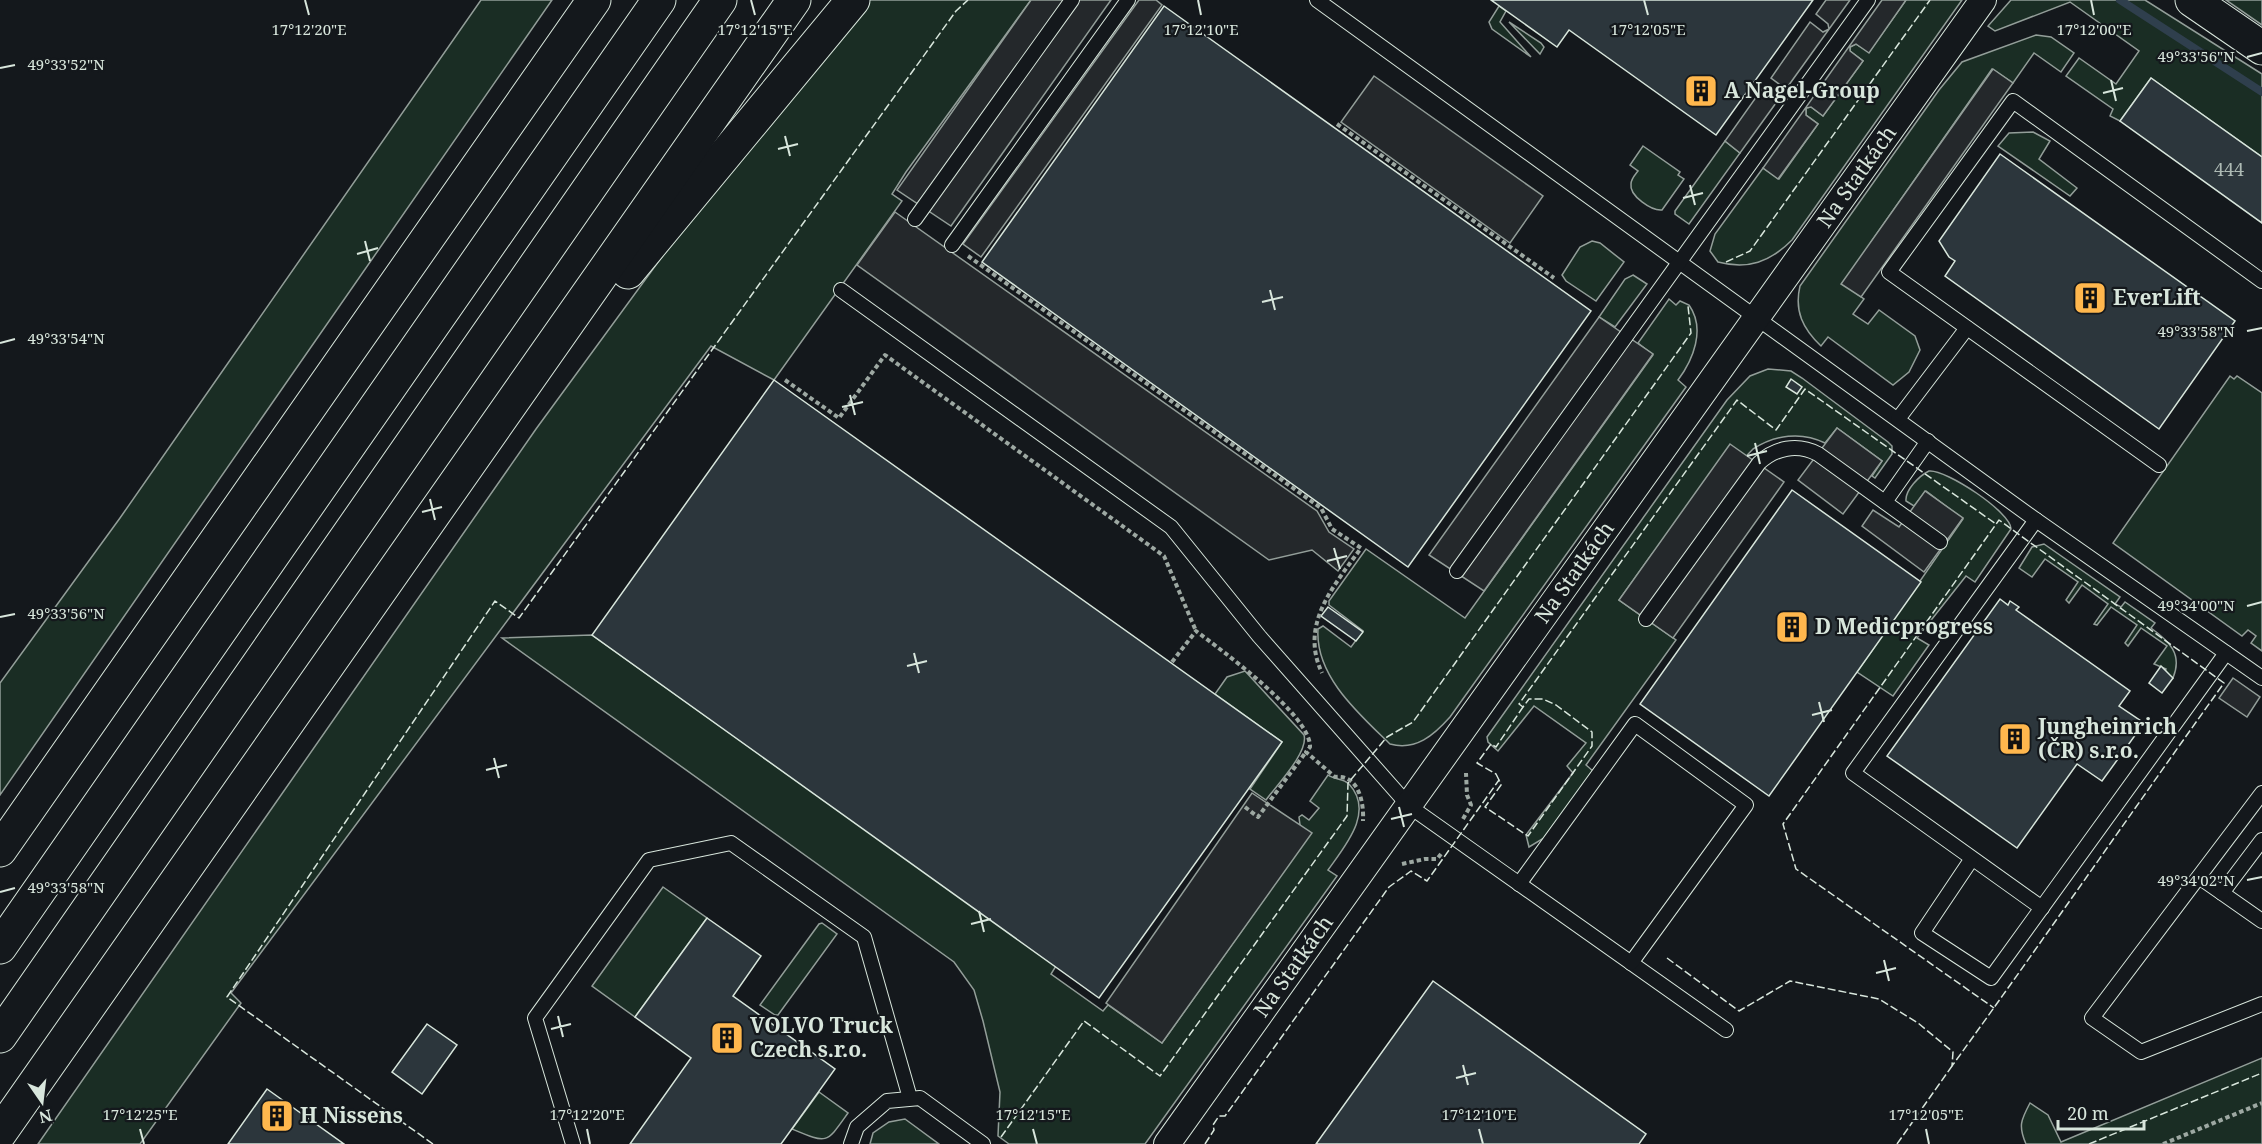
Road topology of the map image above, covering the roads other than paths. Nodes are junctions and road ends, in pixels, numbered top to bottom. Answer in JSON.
{"nodes":[{"id":1,"x":587,"y":0,"type":"edge"},
{"id":2,"x":594,"y":0,"type":"edge"},
{"id":3,"x":658,"y":0,"type":"edge"},
{"id":4,"x":720,"y":0,"type":"edge"},
{"id":5,"x":794,"y":0,"type":"edge"},
{"id":6,"x":853,"y":0,"type":"edge"},
{"id":7,"x":1072,"y":0,"type":"edge"},
{"id":8,"x":1128,"y":0,"type":"edge"},
{"id":9,"x":1317,"y":0,"type":"edge"},
{"id":10,"x":1868,"y":0,"type":"edge"},
{"id":11,"x":1983,"y":0,"type":"edge"},
{"id":12,"x":2192,"y":0,"type":"edge"},
{"id":13,"x":568,"y":37,"type":"junction"},
{"id":14,"x":2262,"y":48,"type":"edge"},
{"id":15,"x":915,"y":219,"type":"dead end"},
{"id":16,"x":952,"y":245,"type":"road end"},
{"id":17,"x":1680,"y":261,"type":"junction"},
{"id":18,"x":2262,"y":281,"type":"edge"},
{"id":19,"x":841,"y":290,"type":"dead end"},
{"id":20,"x":1758,"y":317,"type":"junction"},
{"id":21,"x":1967,"y":328,"type":"junction"},
{"id":22,"x":1898,"y":419,"type":"junction"},
{"id":23,"x":1928,"y":441,"type":"junction"},
{"id":24,"x":472,"y":461,"type":"junction"},
{"id":25,"x":2159,"y":465,"type":"dead end"},
{"id":26,"x":1885,"y":502,"type":"junction"},
{"id":27,"x":2036,"y":520,"type":"junction"},
{"id":28,"x":1940,"y":542,"type":"dead end"},
{"id":29,"x":1458,"y":571,"type":"dead end"},
{"id":30,"x":1646,"y":619,"type":"dead end"},
{"id":31,"x":2226,"y":653,"type":"junction"},
{"id":32,"x":2262,"y":678,"type":"edge"},
{"id":33,"x":2262,"y":793,"type":"edge"},
{"id":34,"x":1409,"y":806,"type":"junction"},
{"id":35,"x":2262,"y":840,"type":"edge"},
{"id":36,"x":0,"y":850,"type":"edge"},
{"id":37,"x":1971,"y":860,"type":"junction"},
{"id":38,"x":2199,"y":877,"type":"junction"},
{"id":39,"x":1520,"y":884,"type":"junction"},
{"id":40,"x":2222,"y":893,"type":"junction"},
{"id":41,"x":2042,"y":908,"type":"junction"},
{"id":42,"x":2262,"y":921,"type":"edge"},
{"id":43,"x":0,"y":947,"type":"edge"},
{"id":44,"x":1631,"y":963,"type":"junction"},
{"id":45,"x":2262,"y":1004,"type":"edge"},
{"id":46,"x":1726,"y":1030,"type":"dead end"},
{"id":47,"x":0,"y":1036,"type":"edge"},
{"id":48,"x":910,"y":1098,"type":"junction"},
{"id":49,"x":0,"y":1133,"type":"edge"},
{"id":50,"x":573,"y":1144,"type":"edge"},
{"id":51,"x":851,"y":1144,"type":"edge"},
{"id":52,"x":982,"y":1144,"type":"edge"},
{"id":53,"x":1167,"y":1144,"type":"edge"}],
"edges":[{"from":1,"to":13,"type":"main road"},
{"from":2,"to":13,"type":"main road"},
{"from":3,"to":43,"type":"main road"},
{"from":4,"to":47,"type":"main road"},
{"from":5,"to":24,"type":"main road"},
{"from":6,"to":24,"type":"main road"},
{"from":7,"to":15,"type":"lane"},
{"from":8,"to":16,"type":"lane"},
{"from":9,"to":17,"type":"lane"},
{"from":10,"to":17,"type":"lane"},
{"from":11,"to":20,"type":"street","name":"Na Statkách"},
{"from":12,"to":14,"type":"main road"},
{"from":13,"to":36,"type":"main road"},
{"from":17,"to":20,"type":"lane"},
{"from":17,"to":29,"type":"lane"},
{"from":18,"to":21,"type":"lane"},
{"from":19,"to":34,"type":"lane"},
{"from":20,"to":22,"type":"lane"},
{"from":20,"to":34,"type":"street","name":"Na Statkách"},
{"from":21,"to":22,"type":"lane"},
{"from":21,"to":25,"type":"lane"},
{"from":22,"to":23,"type":"lane"},
{"from":23,"to":26,"type":"lane"},
{"from":23,"to":27,"type":"lane"},
{"from":24,"to":49,"type":"main road"},
{"from":26,"to":28,"type":"lane"},
{"from":26,"to":30,"type":"lane"},
{"from":27,"to":31,"type":"lane"},
{"from":27,"to":37,"type":"lane"},
{"from":31,"to":32,"type":"lane"},
{"from":31,"to":41,"type":"lane"},
{"from":33,"to":38,"type":"lane"},
{"from":34,"to":39,"type":"lane"},
{"from":34,"to":53,"type":"street","name":"Na Statkách"},
{"from":35,"to":40,"type":"lane"},
{"from":37,"to":41,"type":"lane"},
{"from":37,"to":41,"type":"lane"},
{"from":38,"to":40,"type":"lane"},
{"from":38,"to":45,"type":"lane"},
{"from":39,"to":44,"type":"lane"},
{"from":39,"to":44,"type":"lane"},
{"from":40,"to":42,"type":"lane"},
{"from":44,"to":46,"type":"lane"},
{"from":48,"to":50,"type":"lane"},
{"from":48,"to":51,"type":"lane"},
{"from":48,"to":52,"type":"lane"}]}
